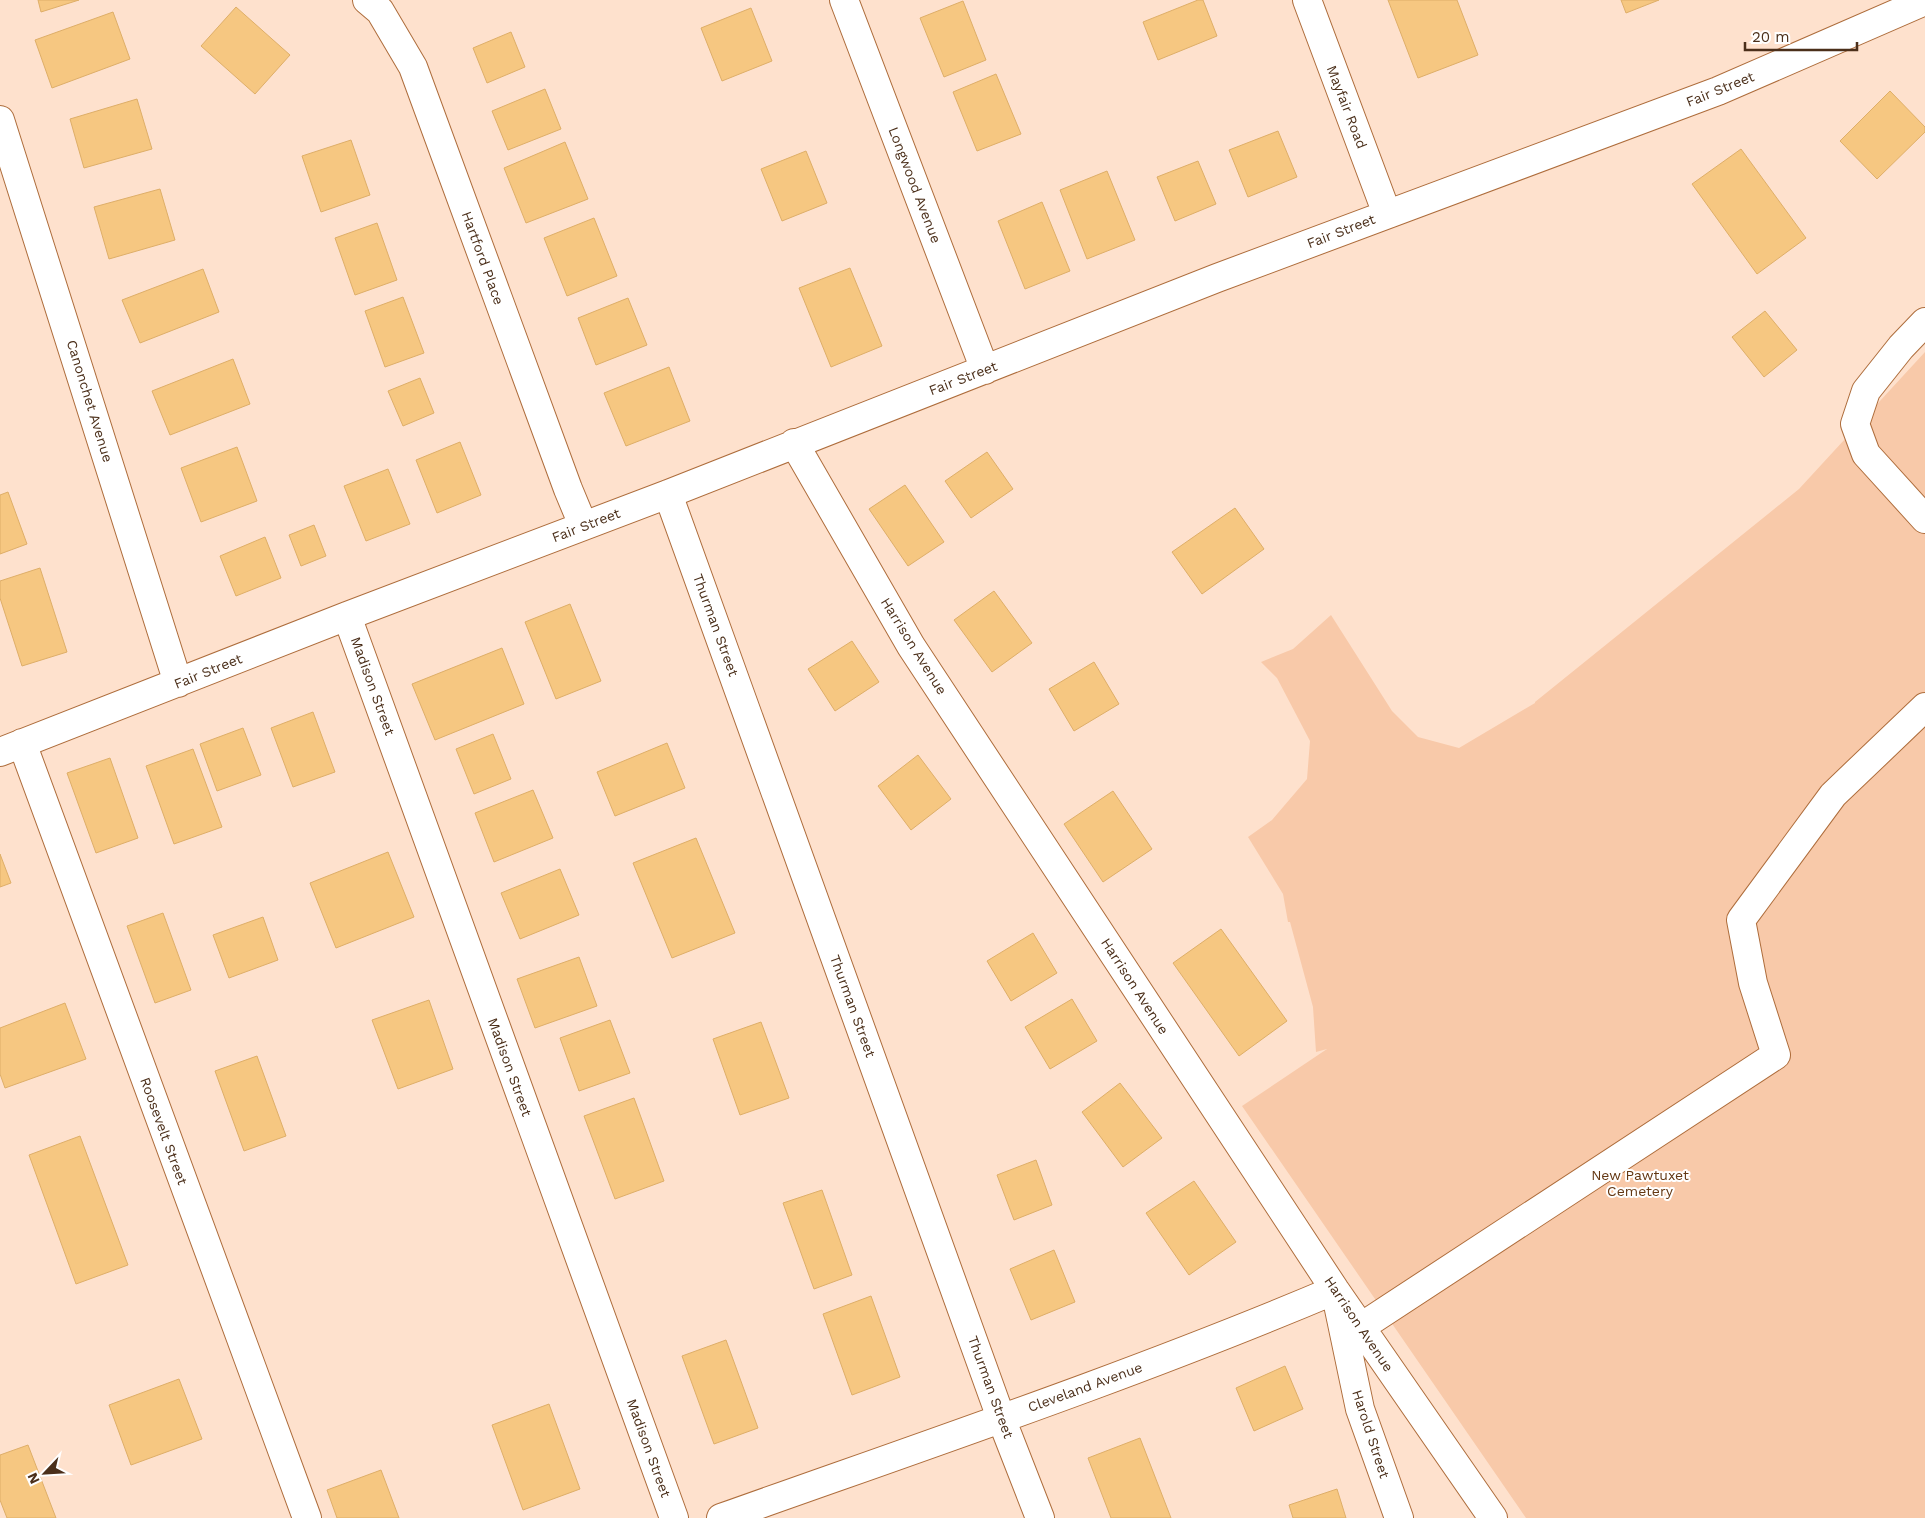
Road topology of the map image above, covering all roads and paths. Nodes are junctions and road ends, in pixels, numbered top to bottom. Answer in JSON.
{"nodes":[{"id":1,"x":366,"y":0,"type":"edge"},
{"id":2,"x":844,"y":0,"type":"edge"},
{"id":3,"x":1307,"y":0,"type":"edge"},
{"id":4,"x":1925,"y":1,"type":"edge"},
{"id":5,"x":0,"y":120,"type":"edge"},
{"id":6,"x":1387,"y":214,"type":"junction"},
{"id":7,"x":1925,"y":322,"type":"edge"},
{"id":8,"x":985,"y":370,"type":"junction"},
{"id":9,"x":794,"y":443,"type":"junction"},
{"id":10,"x":668,"y":494,"type":"junction"},
{"id":11,"x":1925,"y":519,"type":"edge"},
{"id":12,"x":583,"y":525,"type":"junction"},
{"id":13,"x":347,"y":616,"type":"junction"},
{"id":14,"x":178,"y":683,"type":"junction"},
{"id":15,"x":1925,"y":707,"type":"edge"},
{"id":16,"x":11,"y":748,"type":"edge"},
{"id":17,"x":1335,"y":1290,"type":"junction"},
{"id":18,"x":1361,"y":1327,"type":"junction"},
{"id":19,"x":1002,"y":1418,"type":"junction"},
{"id":20,"x":307,"y":1518,"type":"edge"},
{"id":21,"x":674,"y":1518,"type":"edge"},
{"id":22,"x":721,"y":1518,"type":"edge"},
{"id":23,"x":1040,"y":1518,"type":"edge"},
{"id":24,"x":1399,"y":1518,"type":"edge"},
{"id":25,"x":1492,"y":1518,"type":"edge"}],
"edges":[{"from":1,"to":12,"type":"street","name":"Hartford Place"},
{"from":2,"to":8,"type":"street","name":"Longwood Avenue"},
{"from":3,"to":6,"type":"street","name":"Mayfair Road"},
{"from":4,"to":6,"type":"street","name":"Fair Street"},
{"from":5,"to":14,"type":"street","name":"Canonchet Avenue"},
{"from":6,"to":8,"type":"street","name":"Fair Street"},
{"from":7,"to":11,"type":"street"},
{"from":8,"to":9,"type":"street","name":"Fair Street"},
{"from":9,"to":10,"type":"street","name":"Fair Street"},
{"from":9,"to":17,"type":"street","name":"Harrison Avenue"},
{"from":10,"to":12,"type":"street","name":"Fair Street"},
{"from":10,"to":19,"type":"street","name":"Thurman Street"},
{"from":12,"to":13,"type":"street","name":"Fair Street"},
{"from":13,"to":14,"type":"street","name":"Fair Street"},
{"from":13,"to":21,"type":"street","name":"Madison Street"},
{"from":14,"to":16,"type":"street","name":"Fair Street"},
{"from":15,"to":18,"type":"street"},
{"from":16,"to":20,"type":"street","name":"Roosevelt Street"},
{"from":17,"to":18,"type":"street","name":"Harrison Avenue"},
{"from":17,"to":19,"type":"street","name":"Cleveland Avenue"},
{"from":17,"to":24,"type":"street","name":"Harold Street"},
{"from":18,"to":25,"type":"street","name":"Harrison Avenue"},
{"from":19,"to":22,"type":"street","name":"Cleveland Avenue"},
{"from":19,"to":23,"type":"street","name":"Thurman Street"}]}
